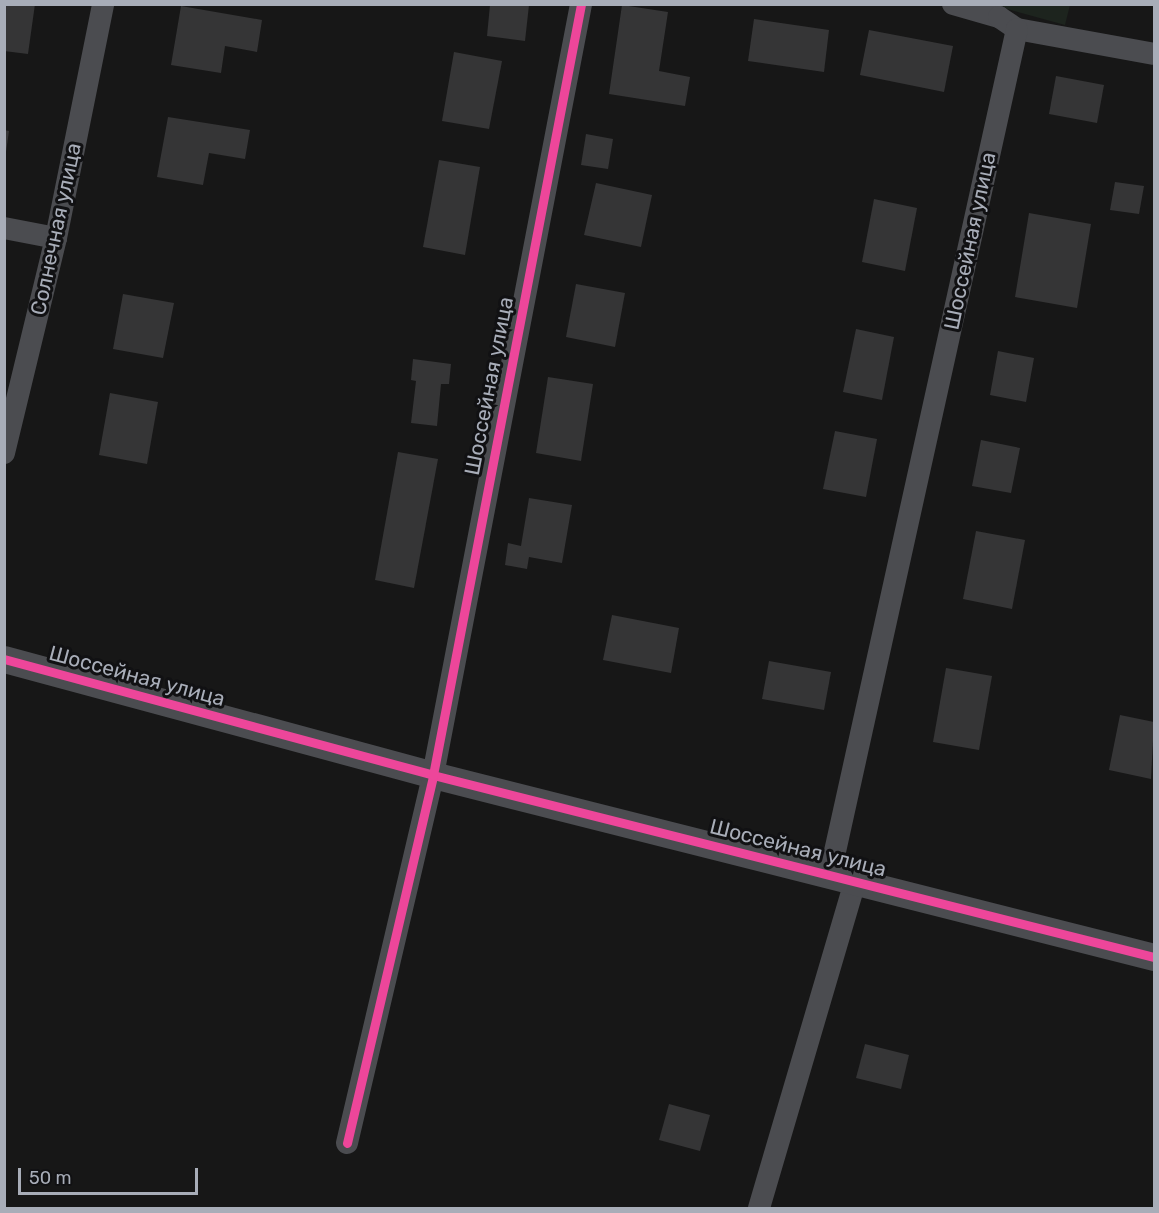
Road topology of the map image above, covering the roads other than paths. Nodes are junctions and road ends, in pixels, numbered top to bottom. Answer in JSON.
{"nodes":[{"id":1,"x":103,"y":4,"type":"edge"},
{"id":2,"x":581,"y":4,"type":"edge"},
{"id":3,"x":952,"y":4,"type":"edge"},
{"id":4,"x":1017,"y":29,"type":"junction"},
{"id":5,"x":1155,"y":54,"type":"edge"},
{"id":6,"x":4,"y":228,"type":"edge"},
{"id":7,"x":56,"y":238,"type":"junction"},
{"id":8,"x":4,"y":453,"type":"edge"},
{"id":9,"x":4,"y":659,"type":"edge"},
{"id":10,"x":433,"y":775,"type":"junction"},
{"id":11,"x":842,"y":878,"type":"junction"},
{"id":12,"x":1155,"y":957,"type":"edge"},
{"id":13,"x":347,"y":1143,"type":"dead end"},
{"id":14,"x":759,"y":1209,"type":"edge"}],
"edges":[{"from":1,"to":7,"type":"street","name":"Солнечная улица"},
{"from":2,"to":10,"type":"street","name":"Шоссейная улица"},
{"from":3,"to":4,"type":"street"},
{"from":4,"to":5,"type":"street"},
{"from":4,"to":11,"type":"street","name":"Шоссейная улица"},
{"from":6,"to":7,"type":"street"},
{"from":7,"to":8,"type":"street","name":"Солнечная улица"},
{"from":9,"to":10,"type":"street","name":"Шоссейная улица"},
{"from":10,"to":11,"type":"street","name":"Шоссейная улица"},
{"from":10,"to":13,"type":"street"},
{"from":11,"to":12,"type":"street","name":"Шоссейная улица"},
{"from":11,"to":14,"type":"street"}]}
